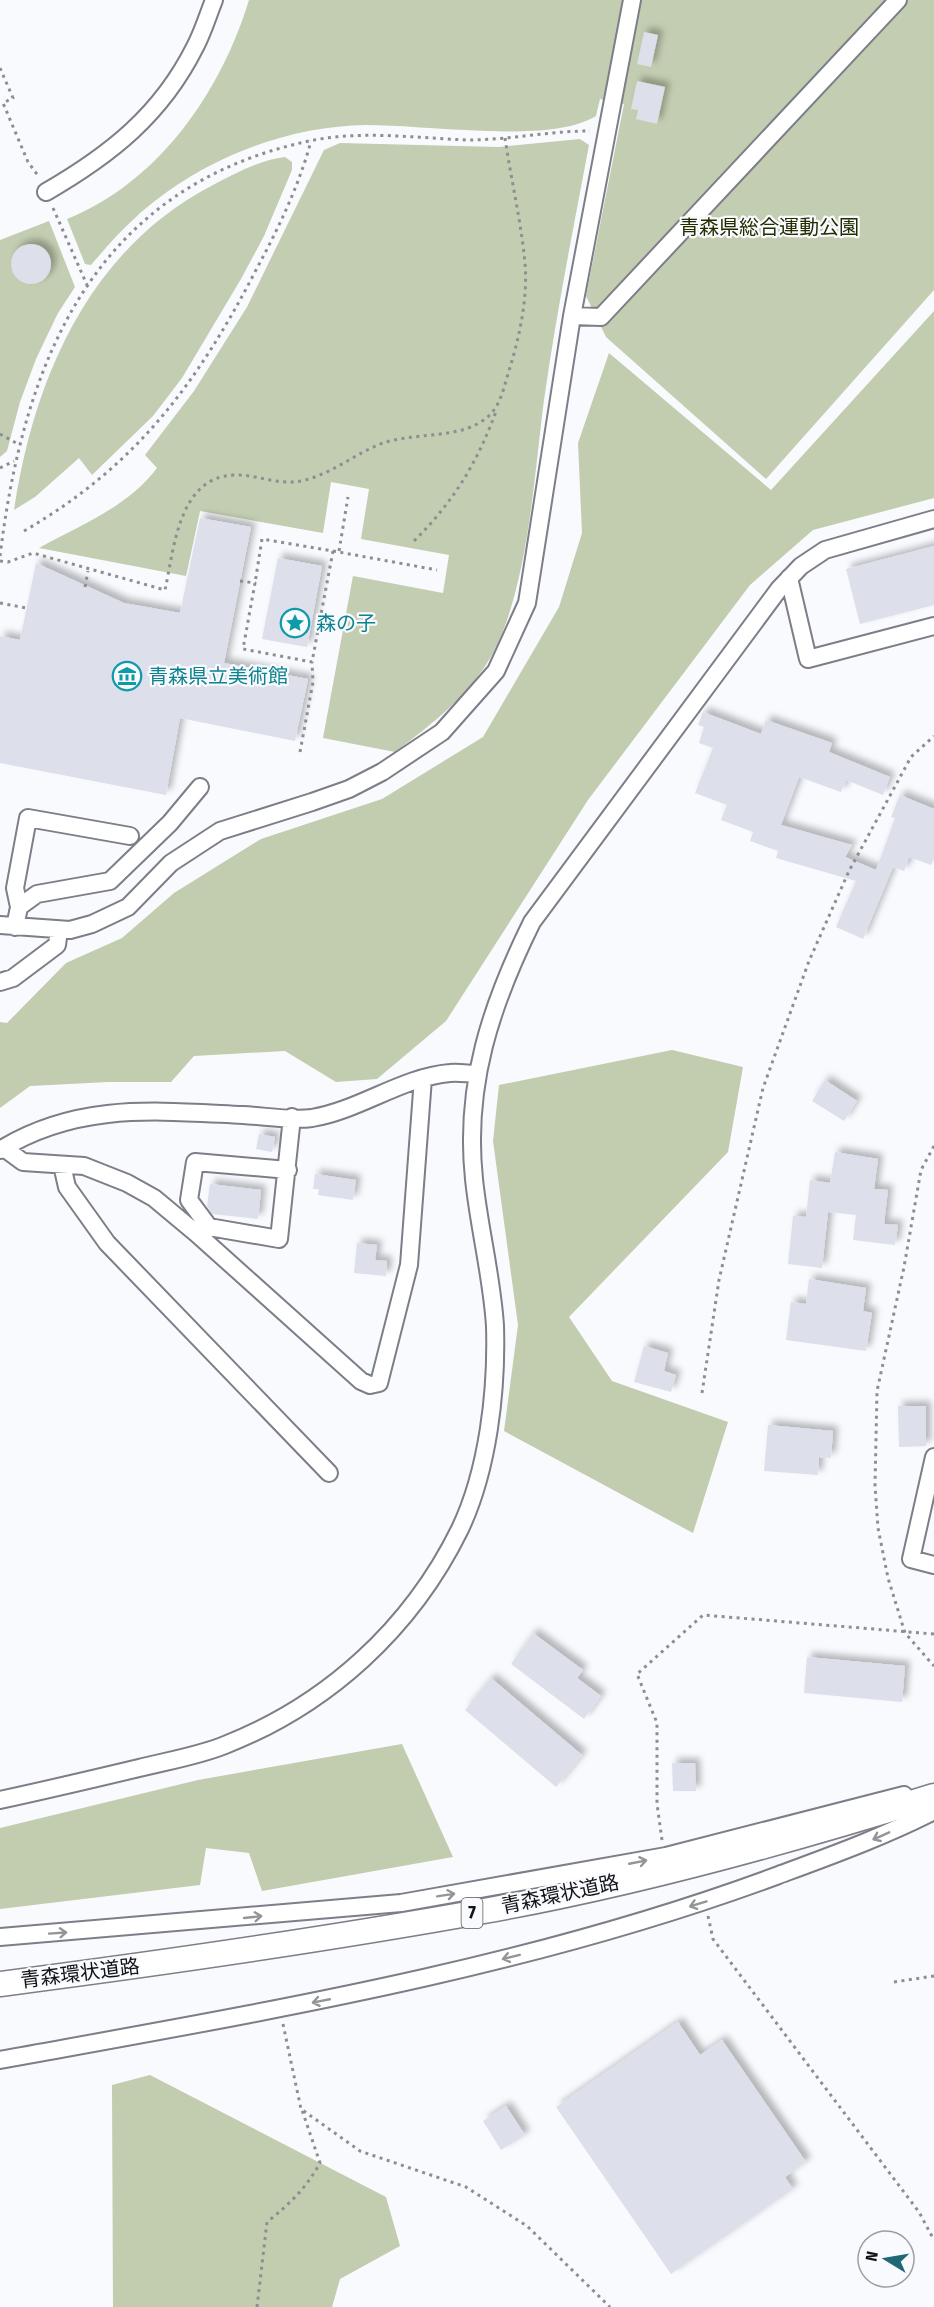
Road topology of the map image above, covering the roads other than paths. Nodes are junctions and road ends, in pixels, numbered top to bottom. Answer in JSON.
{"nodes":[{"id":1,"x":214,"y":0,"type":"edge"},
{"id":2,"x":632,"y":0,"type":"edge"},
{"id":3,"x":898,"y":0,"type":"edge"},
{"id":4,"x":46,"y":192,"type":"road end"},
{"id":5,"x":572,"y":316,"type":"junction"},
{"id":6,"x":934,"y":519,"type":"edge"},
{"id":7,"x":789,"y":578,"type":"junction"},
{"id":8,"x":934,"y":626,"type":"edge"},
{"id":9,"x":200,"y":787,"type":"dead end"},
{"id":10,"x":130,"y":836,"type":"dead end"},
{"id":11,"x":19,"y":907,"type":"junction"},
{"id":12,"x":8,"y":926,"type":"edge"},
{"id":13,"x":59,"y":930,"type":"junction"},
{"id":14,"x":0,"y":982,"type":"edge"},
{"id":15,"x":477,"y":1074,"type":"junction"},
{"id":16,"x":423,"y":1078,"type":"junction"},
{"id":17,"x":292,"y":1117,"type":"junction"},
{"id":18,"x":2,"y":1149,"type":"edge"},
{"id":19,"x":62,"y":1165,"type":"junction"},
{"id":20,"x":288,"y":1170,"type":"junction"},
{"id":21,"x":934,"y":1457,"type":"edge"},
{"id":22,"x":329,"y":1473,"type":"dead end"},
{"id":23,"x":934,"y":1565,"type":"edge"},
{"id":24,"x":934,"y":1790,"type":"edge"},
{"id":25,"x":934,"y":1796,"type":"edge"},
{"id":26,"x":0,"y":1800,"type":"edge"},
{"id":27,"x":934,"y":1811,"type":"edge"},
{"id":28,"x":0,"y":1937,"type":"edge"},
{"id":29,"x":0,"y":1984,"type":"edge"},
{"id":30,"x":0,"y":2060,"type":"edge"}],
"edges":[{"from":1,"to":4,"type":"street"},
{"from":2,"to":5,"type":"street"},
{"from":3,"to":5,"type":"street"},
{"from":5,"to":13,"type":"street"},
{"from":6,"to":7,"type":"street"},
{"from":7,"to":8,"type":"street"},
{"from":7,"to":15,"type":"street"},
{"from":9,"to":11,"type":"street"},
{"from":10,"to":11,"type":"street"},
{"from":11,"to":12,"type":"street"},
{"from":12,"to":13,"type":"street"},
{"from":13,"to":14,"type":"street"},
{"from":15,"to":16,"type":"street"},
{"from":15,"to":26,"type":"street"},
{"from":16,"to":17,"type":"street"},
{"from":16,"to":19,"type":"street"},
{"from":17,"to":18,"type":"street"},
{"from":17,"to":20,"type":"street"},
{"from":18,"to":19,"type":"street"},
{"from":19,"to":22,"type":"street"},
{"from":20,"to":20,"type":"street"},
{"from":21,"to":23,"type":"street"},
{"from":28,"to":24,"type":"street","one_way":true},
{"from":25,"to":29,"type":"highway","name":"青森環状道路","number":"7"},
{"from":27,"to":30,"type":"street","one_way":true}]}
